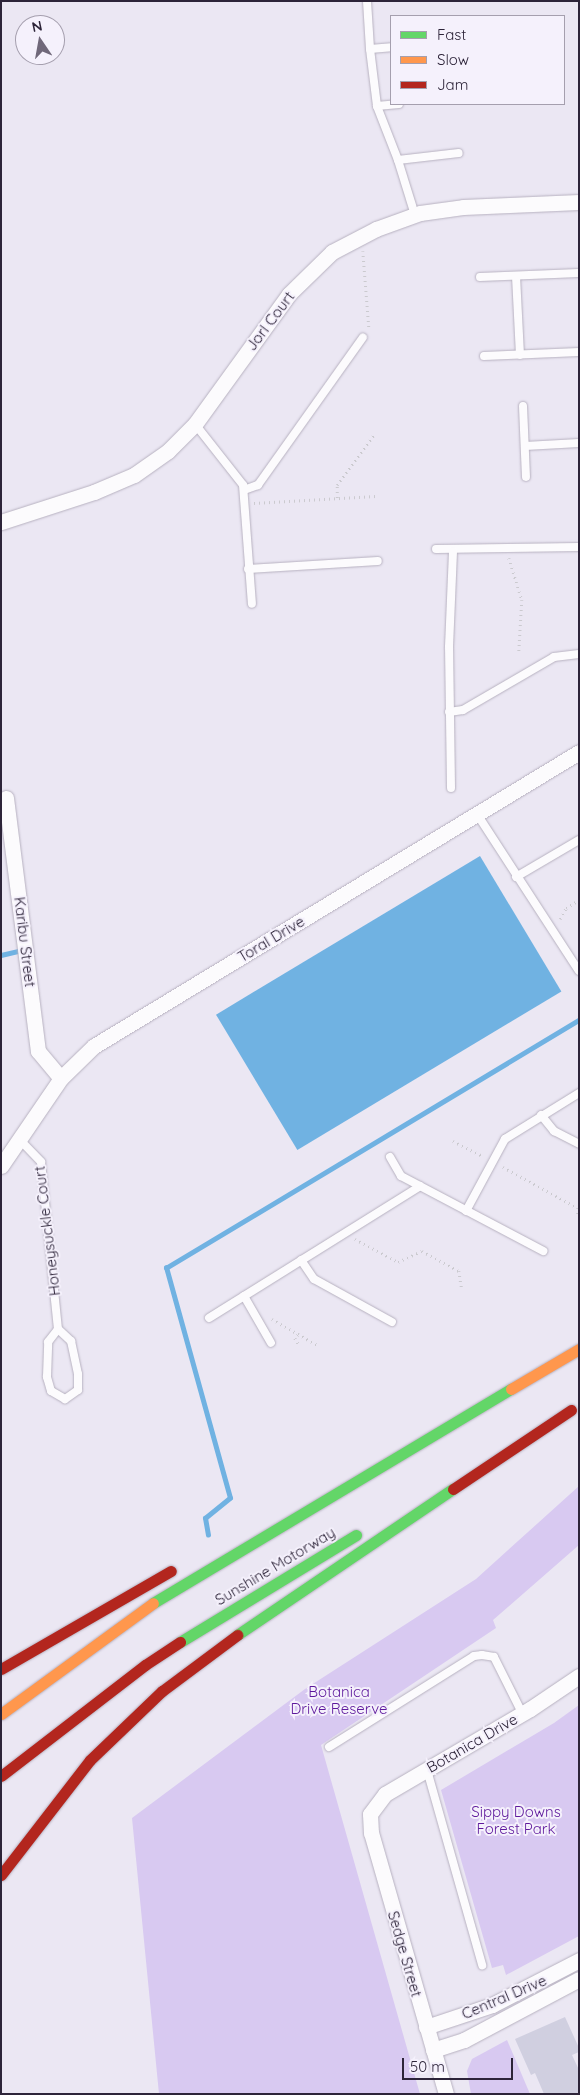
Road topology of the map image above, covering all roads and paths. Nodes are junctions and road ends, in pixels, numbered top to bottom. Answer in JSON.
{"nodes":[{"id":1,"x":367,"y":1,"type":"edge"},
{"id":2,"x":390,"y":47,"type":"edge"},
{"id":3,"x":370,"y":49,"type":"junction"},
{"id":4,"x":390,"y":105,"type":"edge"},
{"id":5,"x":377,"y":106,"type":"junction"},
{"id":6,"x":459,"y":153,"type":"dead end"},
{"id":7,"x":398,"y":160,"type":"junction"},
{"id":8,"x":579,"y":202,"type":"edge"},
{"id":9,"x":415,"y":215,"type":"junction"},
{"id":10,"x":363,"y":249,"type":"dead end"},
{"id":11,"x":579,"y":273,"type":"edge"},
{"id":12,"x":516,"y":276,"type":"junction"},
{"id":13,"x":480,"y":277,"type":"dead end"},
{"id":14,"x":363,"y":337,"type":"joint"},
{"id":15,"x":579,"y":352,"type":"edge"},
{"id":16,"x":520,"y":355,"type":"junction"},
{"id":17,"x":484,"y":356,"type":"dead end"},
{"id":18,"x":523,"y":406,"type":"dead end"},
{"id":19,"x":195,"y":424,"type":"junction"},
{"id":20,"x":375,"y":433,"type":"dead end"},
{"id":21,"x":579,"y":443,"type":"edge"},
{"id":22,"x":525,"y":446,"type":"junction"},
{"id":23,"x":526,"y":477,"type":"dead end"},
{"id":24,"x":244,"y":490,"type":"junction"},
{"id":25,"x":376,"y":496,"type":"dead end"},
{"id":26,"x":337,"y":498,"type":"junction"},
{"id":27,"x":245,"y":503,"type":"junction"},
{"id":28,"x":1,"y":522,"type":"edge"},
{"id":29,"x":579,"y":547,"type":"edge"},
{"id":30,"x":436,"y":549,"type":"dead end"},
{"id":31,"x":509,"y":549,"type":"junction"},
{"id":32,"x":453,"y":551,"type":"junction"},
{"id":33,"x":378,"y":561,"type":"dead end"},
{"id":34,"x":248,"y":569,"type":"junction"},
{"id":35,"x":252,"y":604,"type":"dead end"},
{"id":36,"x":519,"y":652,"type":"dead end"},
{"id":37,"x":579,"y":654,"type":"edge"},
{"id":38,"x":449,"y":712,"type":"junction"},
{"id":39,"x":579,"y":752,"type":"edge"},
{"id":40,"x":451,"y":788,"type":"dead end"},
{"id":41,"x":6,"y":798,"type":"dead end"},
{"id":42,"x":477,"y":814,"type":"junction"},
{"id":43,"x":579,"y":840,"type":"edge"},
{"id":44,"x":516,"y":877,"type":"junction"},
{"id":45,"x":579,"y":900,"type":"edge"},
{"id":46,"x":560,"y":920,"type":"dead end"},
{"id":47,"x":579,"y":971,"type":"edge"},
{"id":48,"x":61,"y":1078,"type":"junction"},
{"id":49,"x":579,"y":1093,"type":"edge"},
{"id":50,"x":541,"y":1115,"type":"junction"},
{"id":51,"x":453,"y":1140,"type":"dead end"},
{"id":52,"x":21,"y":1141,"type":"junction"},
{"id":53,"x":579,"y":1144,"type":"edge"},
{"id":54,"x":390,"y":1157,"type":"dead end"},
{"id":55,"x":493,"y":1160,"type":"junction"},
{"id":56,"x":1,"y":1166,"type":"edge"},
{"id":57,"x":420,"y":1186,"type":"junction"},
{"id":58,"x":466,"y":1211,"type":"junction"},
{"id":59,"x":578,"y":1216,"type":"edge"},
{"id":60,"x":345,"y":1234,"type":"junction"},
{"id":61,"x":543,"y":1251,"type":"dead end"},
{"id":62,"x":301,"y":1260,"type":"junction"},
{"id":63,"x":462,"y":1290,"type":"dead end"},
{"id":64,"x":244,"y":1296,"type":"junction"},
{"id":65,"x":269,"y":1314,"type":"dead end"},
{"id":66,"x":210,"y":1318,"type":"dead end"},
{"id":67,"x":392,"y":1322,"type":"dead end"},
{"id":68,"x":58,"y":1329,"type":"junction"},
{"id":69,"x":298,"y":1335,"type":"junction"},
{"id":70,"x":271,"y":1343,"type":"dead end"},
{"id":71,"x":299,"y":1345,"type":"dead end"},
{"id":72,"x":319,"y":1346,"type":"dead end"},
{"id":73,"x":579,"y":1349,"type":"edge"},
{"id":74,"x":575,"y":1408,"type":"edge"},
{"id":75,"x":444,"y":1427,"type":"junction"},
{"id":76,"x":399,"y":1510,"type":"dead end"},
{"id":77,"x":276,"y":1515,"type":"dead end"},
{"id":78,"x":365,"y":1530,"type":"dead end"},
{"id":79,"x":182,"y":1566,"type":"dead end"},
{"id":80,"x":1,"y":1669,"type":"edge"},
{"id":81,"x":579,"y":1676,"type":"edge"},
{"id":82,"x":1,"y":1714,"type":"edge"},
{"id":83,"x":522,"y":1714,"type":"junction"},
{"id":84,"x":330,"y":1747,"type":"dead end"},
{"id":85,"x":427,"y":1770,"type":"junction"},
{"id":86,"x":1,"y":1776,"type":"edge"},
{"id":87,"x":370,"y":1814,"type":"joint"},
{"id":88,"x":1,"y":1875,"type":"edge"},
{"id":89,"x":579,"y":1960,"type":"edge"},
{"id":90,"x":482,"y":1965,"type":"dead end"},
{"id":91,"x":579,"y":1979,"type":"edge"},
{"id":92,"x":426,"y":2027,"type":"junction"},
{"id":93,"x":433,"y":2050,"type":"junction"},
{"id":94,"x":446,"y":2094,"type":"edge"}],
"edges":[{"from":1,"to":3,"type":"lane"},
{"from":2,"to":3,"type":"lane"},
{"from":3,"to":5,"type":"lane"},
{"from":4,"to":5,"type":"lane"},
{"from":5,"to":7,"type":"lane"},
{"from":6,"to":7,"type":"lane"},
{"from":7,"to":9,"type":"lane"},
{"from":8,"to":9,"type":"street","name":"Jorl Court"},
{"from":9,"to":19,"type":"street","name":"Jorl Court"},
{"from":10,"to":14,"type":"path"},
{"from":11,"to":12,"type":"lane"},
{"from":12,"to":13,"type":"lane"},
{"from":12,"to":16,"type":"lane"},
{"from":14,"to":24,"type":"lane"},
{"from":15,"to":16,"type":"lane"},
{"from":16,"to":17,"type":"lane"},
{"from":18,"to":22,"type":"lane"},
{"from":19,"to":24,"type":"lane"},
{"from":19,"to":28,"type":"street","name":"Jorl Court"},
{"from":20,"to":26,"type":"path"},
{"from":21,"to":22,"type":"lane"},
{"from":22,"to":23,"type":"lane"},
{"from":24,"to":27,"type":"lane"},
{"from":25,"to":26,"type":"path"},
{"from":26,"to":27,"type":"path"},
{"from":27,"to":34,"type":"lane"},
{"from":29,"to":31,"type":"lane"},
{"from":30,"to":32,"type":"lane"},
{"from":31,"to":32,"type":"lane"},
{"from":31,"to":36,"type":"path"},
{"from":32,"to":38,"type":"lane"},
{"from":33,"to":34,"type":"lane"},
{"from":34,"to":35,"type":"lane"},
{"from":37,"to":38,"type":"lane"},
{"from":38,"to":40,"type":"lane"},
{"from":39,"to":42,"type":"street","name":"Toral Drive"},
{"from":41,"to":48,"type":"street","name":"Karibu Street"},
{"from":42,"to":44,"type":"lane"},
{"from":42,"to":48,"type":"street","name":"Toral Drive"},
{"from":43,"to":44,"type":"lane"},
{"from":44,"to":47,"type":"lane"},
{"from":45,"to":46,"type":"path"},
{"from":48,"to":52,"type":"street","name":"Toral Drive"},
{"from":49,"to":50,"type":"lane"},
{"from":50,"to":53,"type":"lane"},
{"from":50,"to":55,"type":"lane"},
{"from":51,"to":55,"type":"path"},
{"from":52,"to":56,"type":"street","name":"Toral Drive"},
{"from":52,"to":68,"type":"lane","name":"Honeysuckle Court"},
{"from":54,"to":57,"type":"lane"},
{"from":55,"to":58,"type":"lane"},
{"from":55,"to":59,"type":"path"},
{"from":57,"to":58,"type":"lane"},
{"from":57,"to":60,"type":"lane"},
{"from":58,"to":61,"type":"lane"},
{"from":60,"to":62,"type":"lane"},
{"from":60,"to":63,"type":"path"},
{"from":62,"to":64,"type":"lane"},
{"from":62,"to":67,"type":"lane"},
{"from":64,"to":66,"type":"lane"},
{"from":64,"to":70,"type":"lane"},
{"from":65,"to":69,"type":"path"},
{"from":68,"to":68,"type":"lane"},
{"from":69,"to":71,"type":"path"},
{"from":69,"to":72,"type":"path"},
{"from":73,"to":75,"type":"highway"},
{"from":74,"to":76,"type":"highway"},
{"from":74,"to":88,"type":"highway"},
{"from":75,"to":77,"type":"highway"},
{"from":75,"to":82,"type":"highway"},
{"from":78,"to":86,"type":"highway","name":"Sunshine Motorway"},
{"from":79,"to":80,"type":"highway"},
{"from":81,"to":83,"type":"street","name":"Botanica Drive"},
{"from":83,"to":84,"type":"lane"},
{"from":83,"to":85,"type":"street","name":"Botanica Drive"},
{"from":85,"to":87,"type":"street","name":"Botanica Drive"},
{"from":85,"to":90,"type":"lane"},
{"from":87,"to":92,"type":"street","name":"Sedge Street"},
{"from":89,"to":92,"type":"street","name":"Central Drive"},
{"from":91,"to":93,"type":"street","name":"Central Drive"},
{"from":92,"to":93,"type":"street","name":"Sedge Street"},
{"from":93,"to":94,"type":"street","name":"Sedge Street"}]}
